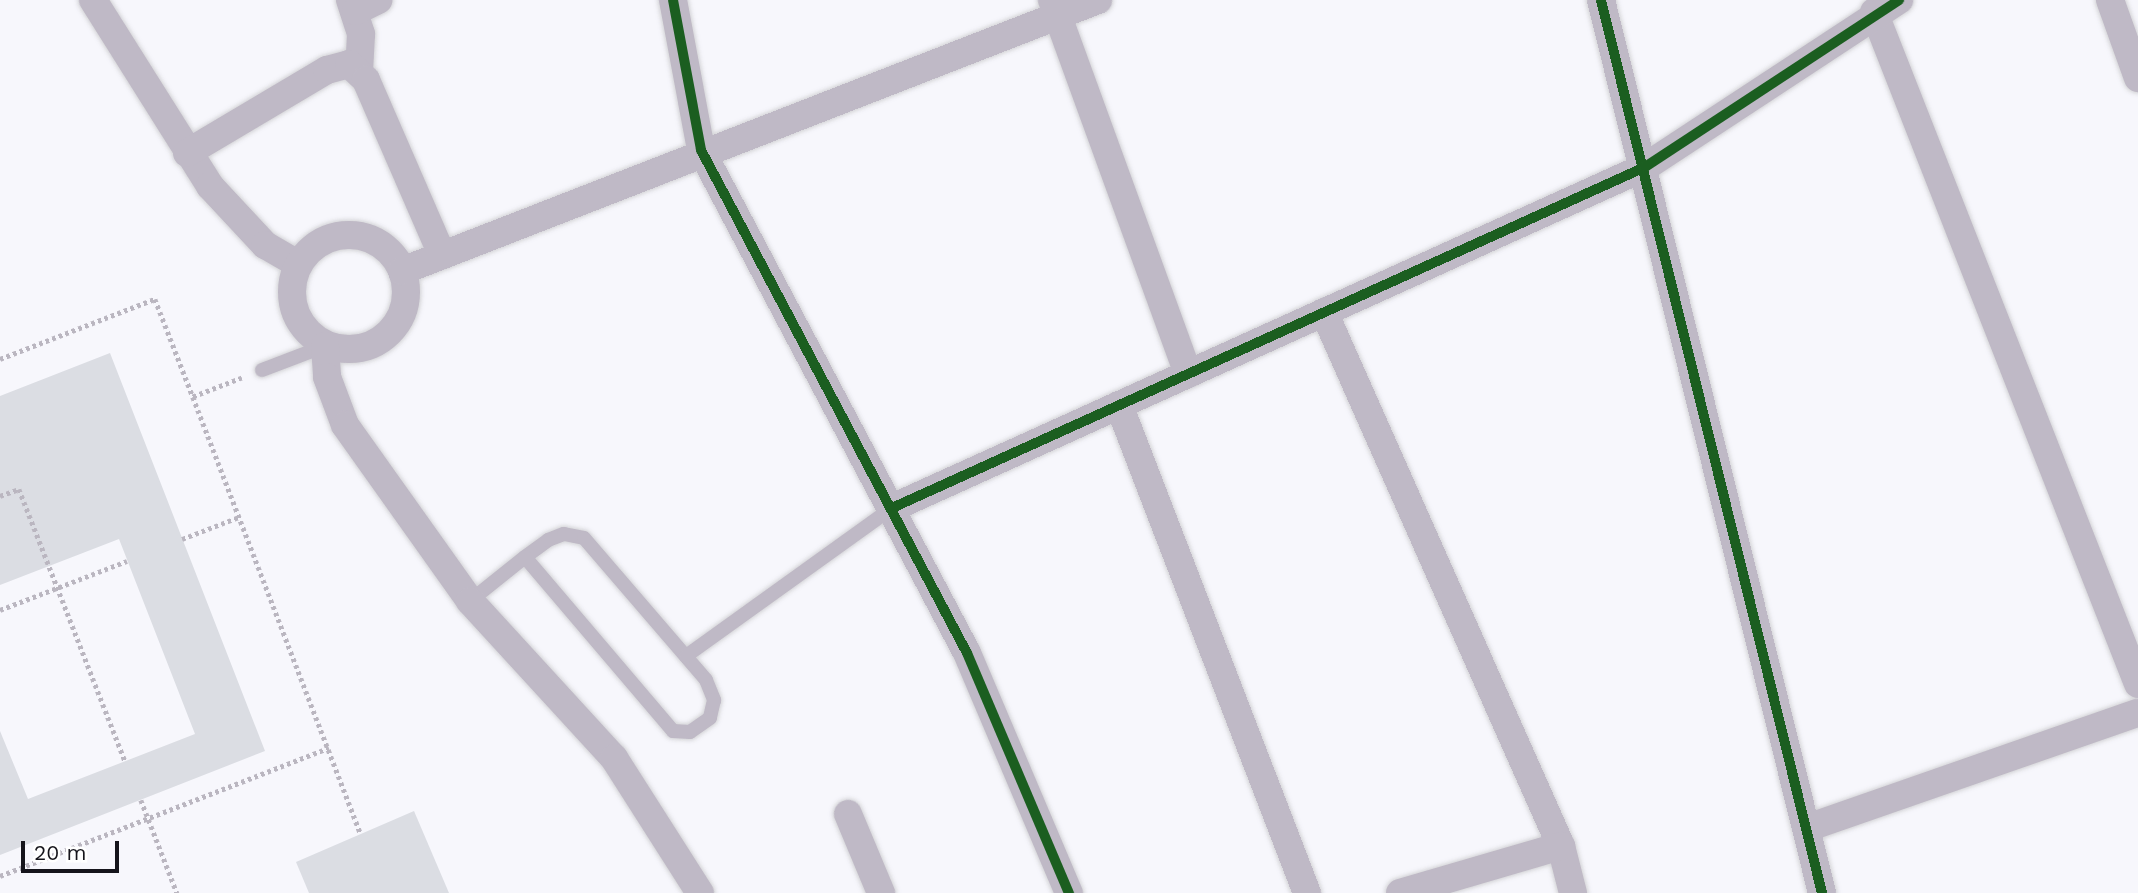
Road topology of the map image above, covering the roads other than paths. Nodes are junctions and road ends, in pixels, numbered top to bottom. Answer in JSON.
{"nodes":[{"id":1,"x":93,"y":0,"type":"edge"},
{"id":2,"x":673,"y":0,"type":"edge"},
{"id":3,"x":1098,"y":0,"type":"edge"},
{"id":4,"x":1601,"y":0,"type":"edge"},
{"id":5,"x":2110,"y":0,"type":"edge"},
{"id":6,"x":362,"y":4,"type":"edge"},
{"id":7,"x":1886,"y":6,"type":"edge"},
{"id":8,"x":1054,"y":7,"type":"edge"},
{"id":9,"x":359,"y":70,"type":"junction"},
{"id":10,"x":2138,"y":78,"type":"edge"},
{"id":11,"x":701,"y":150,"type":"junction"},
{"id":12,"x":187,"y":153,"type":"junction"},
{"id":13,"x":1645,"y":167,"type":"junction"},
{"id":14,"x":442,"y":256,"type":"junction"},
{"id":15,"x":298,"y":264,"type":"junction"},
{"id":16,"x":402,"y":271,"type":"junction"},
{"id":17,"x":1324,"y":312,"type":"junction"},
{"id":18,"x":325,"y":346,"type":"junction"},
{"id":19,"x":262,"y":370,"type":"road end"},
{"id":20,"x":1188,"y":373,"type":"junction"},
{"id":21,"x":1119,"y":405,"type":"junction"},
{"id":22,"x":892,"y":508,"type":"junction"},
{"id":23,"x":525,"y":558,"type":"junction"},
{"id":24,"x":470,"y":601,"type":"junction"},
{"id":25,"x":686,"y":656,"type":"junction"},
{"id":26,"x":2138,"y":684,"type":"edge"},
{"id":27,"x":2138,"y":713,"type":"edge"},
{"id":28,"x":848,"y":814,"type":"dead end"},
{"id":29,"x":1807,"y":828,"type":"junction"},
{"id":30,"x":1561,"y":846,"type":"junction"},
{"id":31,"x":1302,"y":892,"type":"edge"},
{"id":32,"x":700,"y":893,"type":"edge"},
{"id":33,"x":881,"y":893,"type":"edge"},
{"id":34,"x":1069,"y":893,"type":"edge"},
{"id":35,"x":1400,"y":893,"type":"edge"},
{"id":36,"x":1573,"y":893,"type":"edge"},
{"id":37,"x":1822,"y":893,"type":"edge"}],
"edges":[{"from":1,"to":12,"type":"street"},
{"from":2,"to":11,"type":"street"},
{"from":3,"to":8,"type":"street"},
{"from":4,"to":13,"type":"street"},
{"from":5,"to":10,"type":"street"},
{"from":6,"to":9,"type":"street"},
{"from":7,"to":13,"type":"street"},
{"from":7,"to":26,"type":"street"},
{"from":8,"to":11,"type":"street"},
{"from":8,"to":20,"type":"street"},
{"from":9,"to":12,"type":"street"},
{"from":9,"to":14,"type":"street"},
{"from":11,"to":14,"type":"street"},
{"from":11,"to":22,"type":"street"},
{"from":12,"to":15,"type":"street"},
{"from":13,"to":17,"type":"street"},
{"from":13,"to":29,"type":"street"},
{"from":14,"to":16,"type":"street"},
{"from":15,"to":16,"type":"street"},
{"from":15,"to":18,"type":"street"},
{"from":16,"to":18,"type":"street"},
{"from":17,"to":20,"type":"street"},
{"from":17,"to":30,"type":"street"},
{"from":18,"to":19,"type":"lane"},
{"from":18,"to":24,"type":"street"},
{"from":20,"to":21,"type":"street"},
{"from":21,"to":22,"type":"street"},
{"from":21,"to":31,"type":"street"},
{"from":22,"to":25,"type":"lane"},
{"from":22,"to":34,"type":"street"},
{"from":23,"to":24,"type":"lane"},
{"from":23,"to":25,"type":"lane"},
{"from":23,"to":25,"type":"lane"},
{"from":24,"to":32,"type":"street"},
{"from":27,"to":29,"type":"street"},
{"from":28,"to":33,"type":"street"},
{"from":29,"to":37,"type":"street"},
{"from":30,"to":35,"type":"street"},
{"from":30,"to":36,"type":"street"}]}
